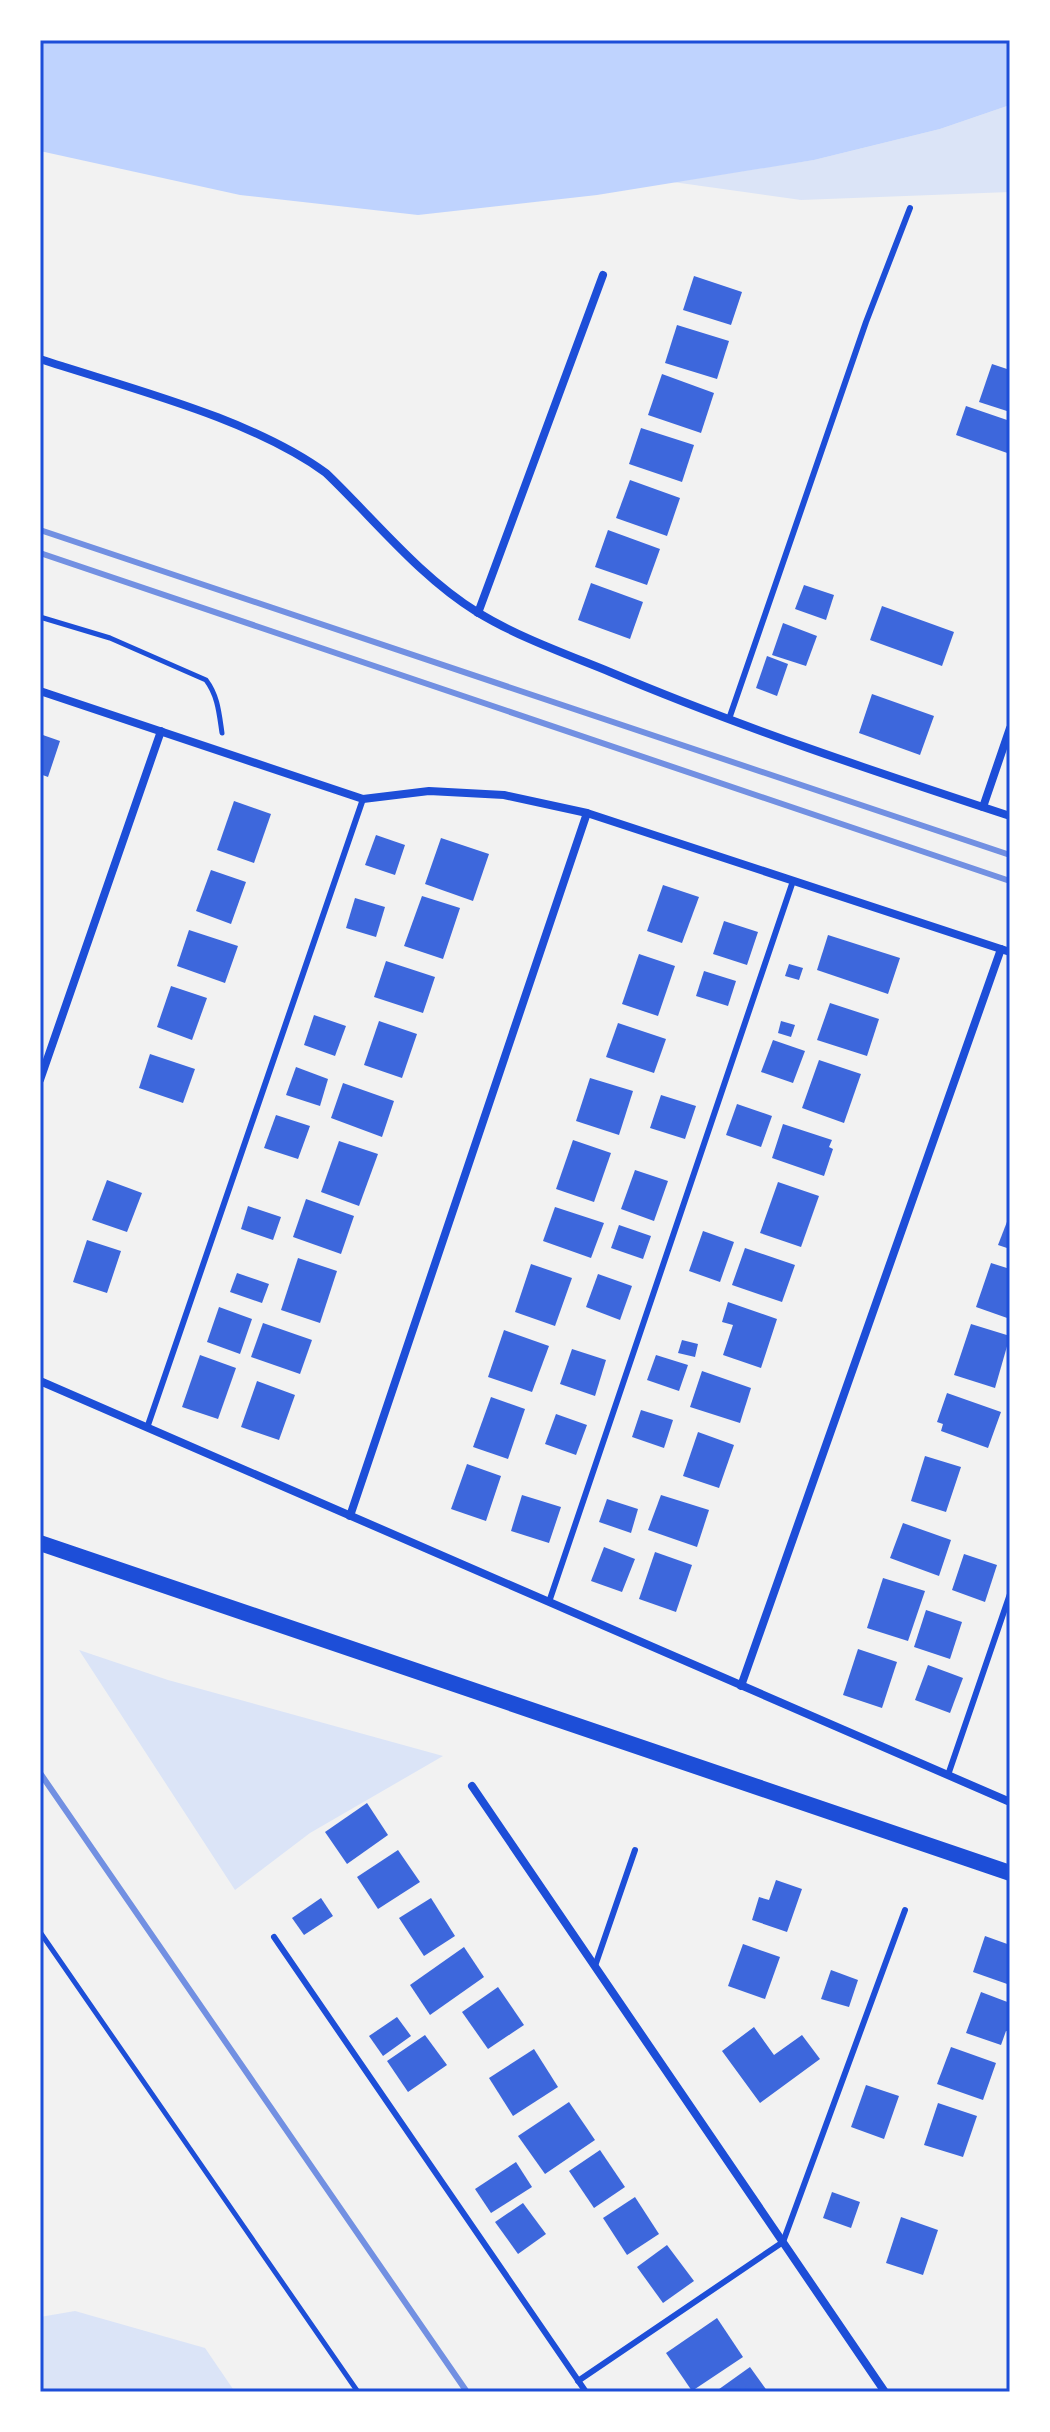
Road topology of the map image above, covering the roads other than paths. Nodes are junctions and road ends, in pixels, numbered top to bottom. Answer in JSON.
{"nodes":[{"id":1,"x":910,"y":208,"type":"dead end"},
{"id":2,"x":603,"y":275,"type":"dead end"},
{"id":3,"x":40,"y":359,"type":"edge"},
{"id":4,"x":478,"y":613,"type":"junction"},
{"id":5,"x":40,"y":691,"type":"edge"},
{"id":6,"x":729,"y":719,"type":"junction"},
{"id":7,"x":1010,"y":728,"type":"edge"},
{"id":8,"x":161,"y":731,"type":"junction"},
{"id":9,"x":363,"y":799,"type":"junction"},
{"id":10,"x":983,"y":807,"type":"junction"},
{"id":11,"x":587,"y":813,"type":"junction"},
{"id":12,"x":1010,"y":816,"type":"edge"},
{"id":13,"x":793,"y":881,"type":"junction"},
{"id":14,"x":1005,"y":950,"type":"edge"},
{"id":15,"x":40,"y":1080,"type":"edge"},
{"id":16,"x":40,"y":1381,"type":"edge"},
{"id":17,"x":147,"y":1428,"type":"junction"},
{"id":18,"x":350,"y":1516,"type":"junction"},
{"id":19,"x":40,"y":1543,"type":"edge"},
{"id":20,"x":1010,"y":1594,"type":"edge"},
{"id":21,"x":549,"y":1602,"type":"junction"},
{"id":22,"x":1001,"y":1621,"type":"junction"},
{"id":23,"x":1010,"y":1624,"type":"edge"},
{"id":24,"x":741,"y":1686,"type":"junction"},
{"id":25,"x":948,"y":1775,"type":"junction"},
{"id":26,"x":472,"y":1786,"type":"dead end"},
{"id":27,"x":1010,"y":1802,"type":"edge"},
{"id":28,"x":635,"y":1850,"type":"dead end"},
{"id":29,"x":1010,"y":1873,"type":"edge"},
{"id":30,"x":905,"y":1910,"type":"dead end"},
{"id":31,"x":274,"y":1937,"type":"dead end"},
{"id":32,"x":595,"y":1966,"type":"junction"},
{"id":33,"x":783,"y":2242,"type":"junction"},
{"id":34,"x":578,"y":2381,"type":"junction"},
{"id":35,"x":586,"y":2392,"type":"edge"},
{"id":36,"x":885,"y":2392,"type":"edge"}],
"edges":[{"from":1,"to":6,"type":"lane"},
{"from":2,"to":4,"type":"street"},
{"from":3,"to":4,"type":"street"},
{"from":4,"to":6,"type":"street"},
{"from":5,"to":8,"type":"street"},
{"from":6,"to":10,"type":"street"},
{"from":7,"to":10,"type":"street"},
{"from":8,"to":9,"type":"street"},
{"from":8,"to":15,"type":"street"},
{"from":9,"to":11,"type":"street"},
{"from":9,"to":17,"type":"lane"},
{"from":10,"to":12,"type":"street"},
{"from":11,"to":13,"type":"street"},
{"from":11,"to":18,"type":"street"},
{"from":13,"to":14,"type":"street"},
{"from":13,"to":21,"type":"lane"},
{"from":14,"to":24,"type":"street"},
{"from":16,"to":17,"type":"street"},
{"from":17,"to":18,"type":"street"},
{"from":18,"to":21,"type":"street"},
{"from":19,"to":29,"type":"main road"},
{"from":20,"to":22,"type":"lane"},
{"from":21,"to":24,"type":"street"},
{"from":22,"to":23,"type":"lane"},
{"from":22,"to":25,"type":"lane"},
{"from":24,"to":25,"type":"street"},
{"from":25,"to":27,"type":"street"},
{"from":26,"to":32,"type":"street"},
{"from":28,"to":32,"type":"lane"},
{"from":30,"to":33,"type":"lane"},
{"from":31,"to":34,"type":"lane"},
{"from":32,"to":33,"type":"street"},
{"from":33,"to":34,"type":"lane"},
{"from":33,"to":36,"type":"street"},
{"from":34,"to":35,"type":"lane"}]}
